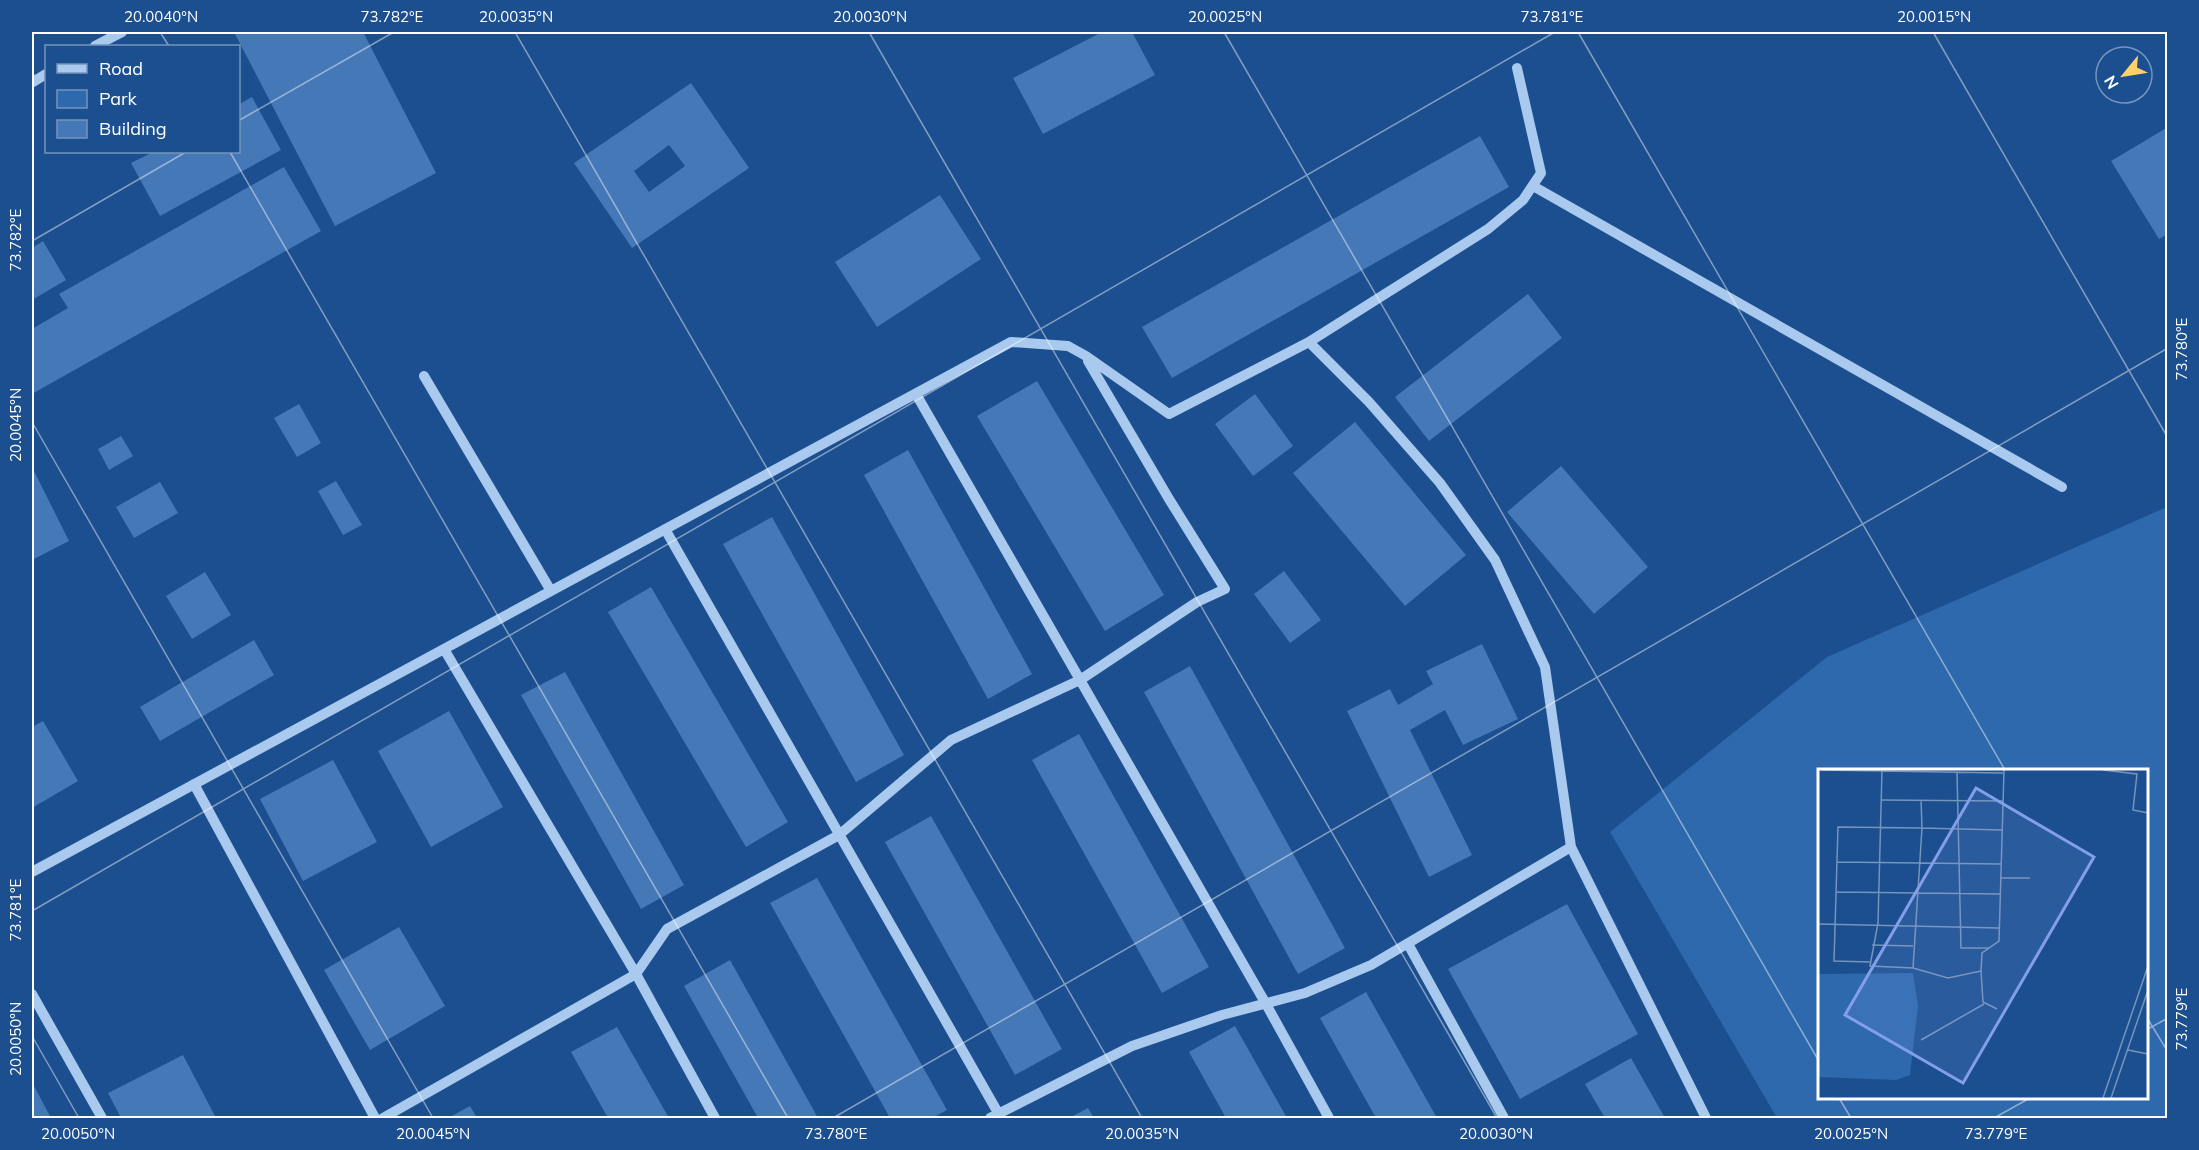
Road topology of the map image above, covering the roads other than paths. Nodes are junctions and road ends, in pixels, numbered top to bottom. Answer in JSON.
{"nodes":[{"id":1,"x":122,"y":32,"type":"edge"},
{"id":2,"x":97,"y":45,"type":"edge"},
{"id":3,"x":1517,"y":68,"type":"dead end"},
{"id":4,"x":45,"y":75,"type":"edge"},
{"id":5,"x":32,"y":79,"type":"edge"},
{"id":6,"x":1533,"y":186,"type":"junction"},
{"id":7,"x":1309,"y":342,"type":"junction"},
{"id":8,"x":1086,"y":356,"type":"junction"},
{"id":9,"x":424,"y":376,"type":"dead end"},
{"id":10,"x":916,"y":394,"type":"junction"},
{"id":11,"x":2062,"y":486,"type":"dead end"},
{"id":12,"x":665,"y":529,"type":"junction"},
{"id":13,"x":551,"y":591,"type":"junction"},
{"id":14,"x":444,"y":649,"type":"junction"},
{"id":15,"x":1080,"y":680,"type":"junction"},
{"id":16,"x":194,"y":784,"type":"junction"},
{"id":17,"x":839,"y":835,"type":"junction"},
{"id":18,"x":1571,"y":846,"type":"junction"},
{"id":19,"x":32,"y":872,"type":"edge"},
{"id":20,"x":1408,"y":944,"type":"junction"},
{"id":21,"x":636,"y":974,"type":"junction"},
{"id":22,"x":32,"y":994,"type":"edge"},
{"id":23,"x":1266,"y":1004,"type":"junction"},
{"id":24,"x":997,"y":1117,"type":"edge"},
{"id":25,"x":102,"y":1119,"type":"edge"},
{"id":26,"x":375,"y":1119,"type":"edge"},
{"id":27,"x":383,"y":1119,"type":"edge"},
{"id":28,"x":715,"y":1119,"type":"edge"},
{"id":29,"x":1329,"y":1119,"type":"edge"},
{"id":30,"x":1504,"y":1119,"type":"edge"},
{"id":31,"x":1706,"y":1119,"type":"edge"}],
"edges":[{"from":1,"to":2,"type":"street"},
{"from":3,"to":6,"type":"street"},
{"from":4,"to":5,"type":"street"},
{"from":6,"to":7,"type":"street"},
{"from":6,"to":11,"type":"street"},
{"from":7,"to":8,"type":"street"},
{"from":7,"to":18,"type":"street"},
{"from":8,"to":10,"type":"street"},
{"from":8,"to":15,"type":"street"},
{"from":9,"to":13,"type":"street"},
{"from":10,"to":12,"type":"street"},
{"from":10,"to":15,"type":"street"},
{"from":12,"to":13,"type":"street"},
{"from":12,"to":17,"type":"street"},
{"from":13,"to":14,"type":"street"},
{"from":14,"to":16,"type":"street"},
{"from":14,"to":21,"type":"street"},
{"from":15,"to":17,"type":"street"},
{"from":15,"to":23,"type":"street"},
{"from":16,"to":19,"type":"street"},
{"from":16,"to":26,"type":"street"},
{"from":17,"to":21,"type":"street"},
{"from":17,"to":24,"type":"street"},
{"from":18,"to":20,"type":"street"},
{"from":18,"to":31,"type":"street"},
{"from":20,"to":23,"type":"street"},
{"from":20,"to":30,"type":"street"},
{"from":21,"to":27,"type":"street"},
{"from":21,"to":28,"type":"street"},
{"from":22,"to":25,"type":"street"},
{"from":23,"to":24,"type":"street"},
{"from":23,"to":29,"type":"street"}]}
